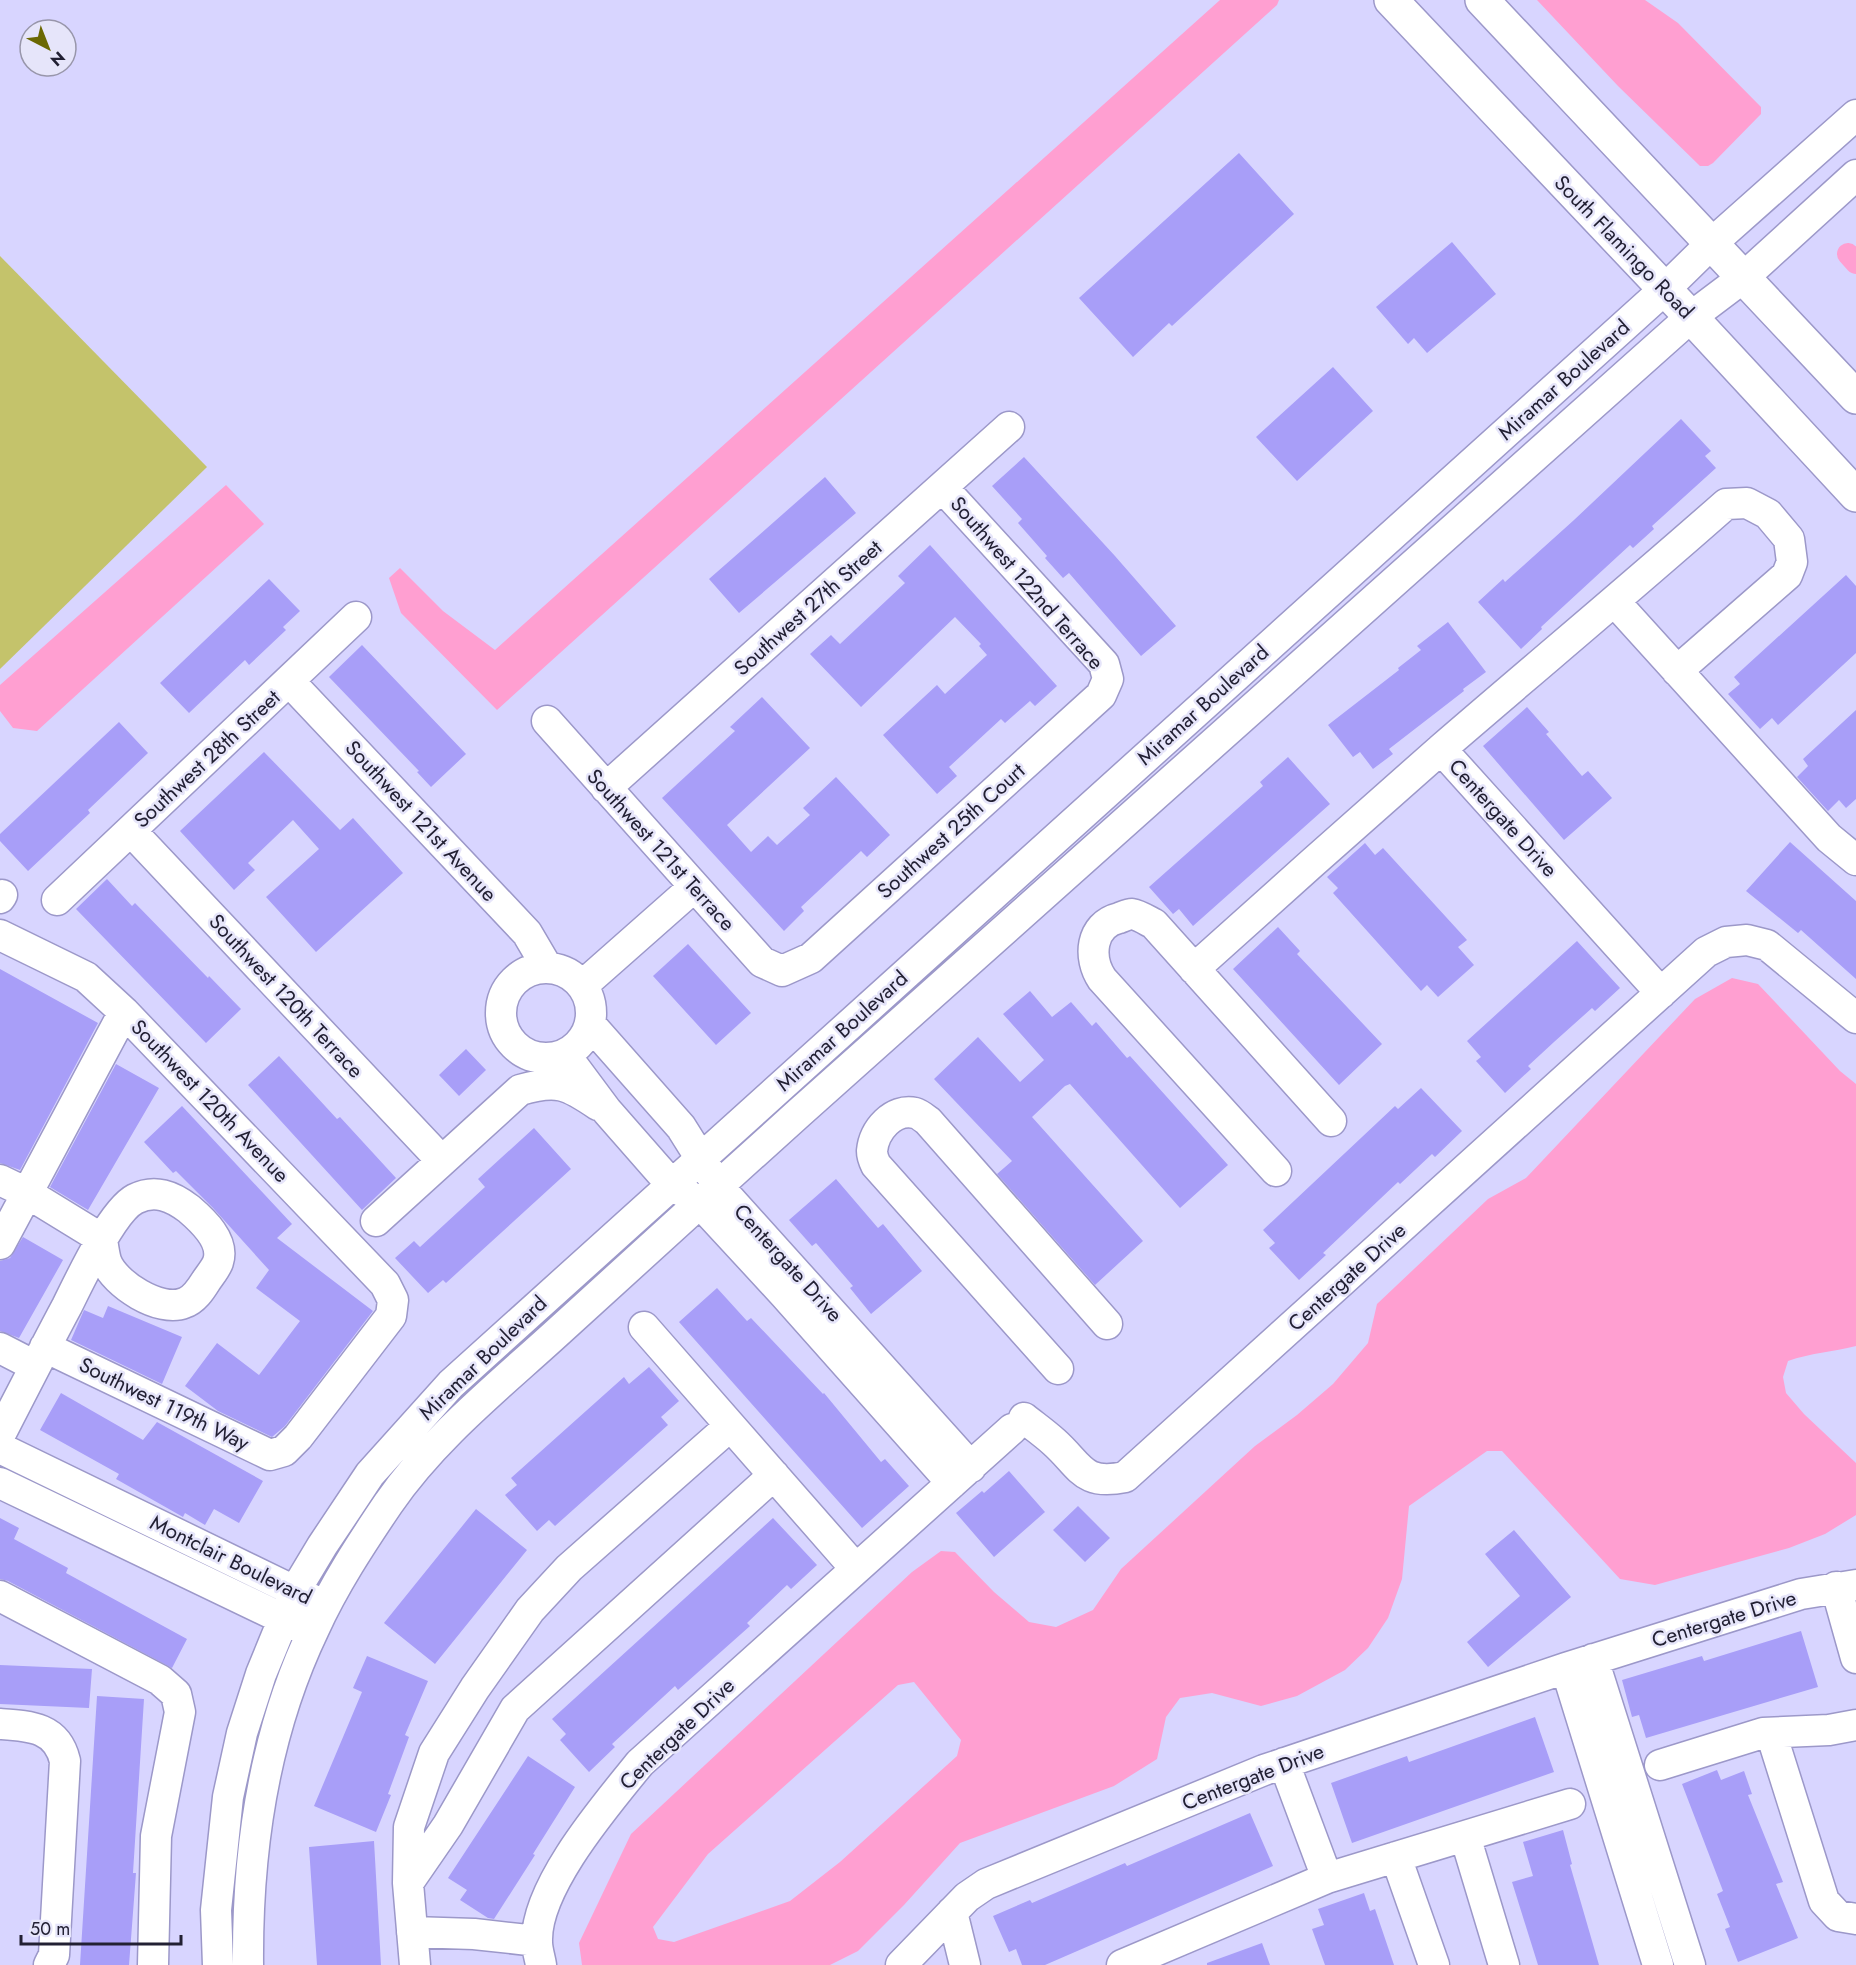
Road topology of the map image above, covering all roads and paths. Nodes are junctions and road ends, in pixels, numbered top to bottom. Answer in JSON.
{"nodes":[{"id":1,"x":1391,"y":0,"type":"edge"},
{"id":2,"x":1482,"y":0,"type":"edge"},
{"id":3,"x":1856,"y":115,"type":"edge"},
{"id":4,"x":1856,"y":176,"type":"edge"},
{"id":5,"x":1712,"y":243,"type":"junction"},
{"id":6,"x":1744,"y":277,"type":"junction"},
{"id":7,"x":1665,"y":290,"type":"junction"},
{"id":8,"x":1691,"y":317,"type":"junction"},
{"id":9,"x":1856,"y":397,"type":"edge"},
{"id":10,"x":1010,"y":427,"type":"dead end"},
{"id":11,"x":943,"y":488,"type":"junction"},
{"id":12,"x":1856,"y":495,"type":"edge"},
{"id":13,"x":1616,"y":602,"type":"junction"},
{"id":14,"x":356,"y":617,"type":"dead end"},
{"id":15,"x":1677,"y":671,"type":"junction"},
{"id":16,"x":1108,"y":679,"type":"joint"},
{"id":17,"x":289,"y":681,"type":"junction"},
{"id":18,"x":547,"y":721,"type":"dead end"},
{"id":19,"x":1441,"y":749,"type":"junction"},
{"id":20,"x":606,"y":788,"type":"junction"},
{"id":21,"x":131,"y":831,"type":"junction"},
{"id":22,"x":1854,"y":855,"type":"edge"},
{"id":23,"x":694,"y":887,"type":"junction"},
{"id":24,"x":57,"y":900,"type":"dead end"},
{"id":25,"x":0,"y":935,"type":"edge"},
{"id":26,"x":547,"y":967,"type":"junction"},
{"id":27,"x":1194,"y":969,"type":"junction"},
{"id":28,"x":782,"y":971,"type":"joint"},
{"id":29,"x":583,"y":985,"type":"junction"},
{"id":30,"x":1661,"y":993,"type":"junction"},
{"id":31,"x":124,"y":1012,"type":"junction"},
{"id":32,"x":1856,"y":1018,"type":"edge"},
{"id":33,"x":590,"y":1024,"type":"junction"},
{"id":34,"x":531,"y":1056,"type":"junction"},
{"id":35,"x":561,"y":1056,"type":"junction"},
{"id":36,"x":520,"y":1090,"type":"junction"},
{"id":37,"x":607,"y":1111,"type":"junction"},
{"id":38,"x":1330,"y":1121,"type":"dead end"},
{"id":39,"x":700,"y":1158,"type":"junction"},
{"id":40,"x":442,"y":1161,"type":"junction"},
{"id":41,"x":1276,"y":1171,"type":"dead end"},
{"id":42,"x":0,"y":1180,"type":"edge"},
{"id":43,"x":671,"y":1184,"type":"junction"},
{"id":44,"x":27,"y":1193,"type":"junction"},
{"id":45,"x":709,"y":1194,"type":"junction"},
{"id":46,"x":376,"y":1221,"type":"dead end"},
{"id":47,"x":0,"y":1244,"type":"edge"},
{"id":48,"x":1107,"y":1324,"type":"dead end"},
{"id":49,"x":644,"y":1327,"type":"dead end"},
{"id":50,"x":0,"y":1348,"type":"edge"},
{"id":51,"x":40,"y":1357,"type":"junction"},
{"id":52,"x":1058,"y":1369,"type":"dead end"},
{"id":53,"x":730,"y":1426,"type":"junction"},
{"id":54,"x":0,"y":1435,"type":"edge"},
{"id":55,"x":0,"y":1448,"type":"edge"},
{"id":56,"x":284,"y":1451,"type":"joint"},
{"id":57,"x":774,"y":1475,"type":"junction"},
{"id":58,"x":961,"y":1475,"type":"junction"},
{"id":59,"x":0,"y":1483,"type":"edge"},
{"id":60,"x":136,"y":1514,"type":"junction"},
{"id":61,"x":122,"y":1542,"type":"junction"},
{"id":62,"x":856,"y":1569,"type":"junction"},
{"id":63,"x":1846,"y":1586,"type":"edge"},
{"id":64,"x":295,"y":1591,"type":"junction"},
{"id":65,"x":0,"y":1596,"type":"edge"},
{"id":66,"x":326,"y":1606,"type":"junction"},
{"id":67,"x":283,"y":1620,"type":"junction"},
{"id":68,"x":312,"y":1632,"type":"junction"},
{"id":69,"x":1856,"y":1658,"type":"edge"},
{"id":70,"x":1579,"y":1664,"type":"junction"},
{"id":71,"x":463,"y":1707,"type":"junction"},
{"id":72,"x":0,"y":1724,"type":"edge"},
{"id":73,"x":1855,"y":1730,"type":"edge"},
{"id":74,"x":502,"y":1731,"type":"junction"},
{"id":75,"x":1771,"y":1732,"type":"junction"},
{"id":76,"x":1284,"y":1763,"type":"junction"},
{"id":77,"x":1660,"y":1765,"type":"dead end"},
{"id":78,"x":1570,"y":1804,"type":"dead end"},
{"id":79,"x":1465,"y":1836,"type":"junction"},
{"id":80,"x":1396,"y":1857,"type":"junction"},
{"id":81,"x":1328,"y":1878,"type":"junction"},
{"id":82,"x":408,"y":1883,"type":"junction"},
{"id":83,"x":952,"y":1912,"type":"junction"},
{"id":84,"x":1856,"y":1919,"type":"edge"},
{"id":85,"x":412,"y":1932,"type":"junction"},
{"id":86,"x":539,"y":1953,"type":"edge"},
{"id":87,"x":1166,"y":1956,"type":"edge"},
{"id":88,"x":49,"y":1965,"type":"edge"},
{"id":89,"x":153,"y":1965,"type":"edge"},
{"id":90,"x":218,"y":1965,"type":"edge"},
{"id":91,"x":248,"y":1965,"type":"edge"},
{"id":92,"x":415,"y":1965,"type":"edge"},
{"id":93,"x":901,"y":1965,"type":"edge"},
{"id":94,"x":965,"y":1965,"type":"edge"},
{"id":95,"x":1122,"y":1965,"type":"edge"},
{"id":96,"x":1434,"y":1965,"type":"edge"},
{"id":97,"x":1504,"y":1965,"type":"edge"},
{"id":98,"x":1658,"y":1965,"type":"edge"},
{"id":99,"x":1690,"y":1965,"type":"edge"}],
"edges":[{"from":1,"to":7,"type":"main road","name":"South Flamingo Road"},
{"from":2,"to":5,"type":"main road"},
{"from":3,"to":5,"type":"street","name":"Miramar Boulevard"},
{"from":4,"to":6,"type":"street","name":"Miramar Boulevard"},
{"from":5,"to":6,"type":"main road"},
{"from":5,"to":7,"type":"street","name":"Miramar Boulevard"},
{"from":6,"to":8,"type":"street","name":"Miramar Boulevard"},
{"from":6,"to":9,"type":"main road"},
{"from":7,"to":8,"type":"main road","name":"South Flamingo Road"},
{"from":7,"to":39,"type":"street","name":"Miramar Boulevard"},
{"from":8,"to":12,"type":"main road","name":"South Flamingo Road"},
{"from":8,"to":45,"type":"street","name":"Miramar Boulevard"},
{"from":10,"to":11,"type":"street","name":"Southwest 27th Street"},
{"from":11,"to":16,"type":"street","name":"Southwest 122nd Terrace"},
{"from":11,"to":20,"type":"street","name":"Southwest 27th Street"},
{"from":13,"to":15,"type":"street"},
{"from":13,"to":15,"type":"street","name":"Centergate Drive"},
{"from":13,"to":19,"type":"street","name":"Centergate Drive"},
{"from":14,"to":17,"type":"street","name":"Southwest 28th Street"},
{"from":15,"to":22,"type":"street"},
{"from":16,"to":28,"type":"street","name":"Southwest 25th Court"},
{"from":17,"to":21,"type":"street","name":"Southwest 28th Street"},
{"from":17,"to":26,"type":"street","name":"Southwest 121st Avenue"},
{"from":18,"to":20,"type":"street","name":"Southwest 121st Terrace"},
{"from":19,"to":27,"type":"street","name":"Centergate Drive"},
{"from":19,"to":30,"type":"street","name":"Centergate Drive"},
{"from":20,"to":23,"type":"street","name":"Southwest 121st Terrace"},
{"from":21,"to":24,"type":"street","name":"Southwest 28th Street"},
{"from":21,"to":40,"type":"street","name":"Southwest 120th Terrace"},
{"from":23,"to":28,"type":"street","name":"Southwest 121st Terrace"},
{"from":23,"to":29,"type":"street"},
{"from":25,"to":31,"type":"street","name":"Southwest 120th Avenue"},
{"from":26,"to":29,"type":"street"},
{"from":26,"to":34,"type":"street"},
{"from":27,"to":38,"type":"street"},
{"from":27,"to":41,"type":"street"},
{"from":29,"to":33,"type":"street"},
{"from":30,"to":32,"type":"street","name":"Centergate Drive"},
{"from":30,"to":58,"type":"street","name":"Centergate Drive"},
{"from":31,"to":44,"type":"street"},
{"from":31,"to":56,"type":"street","name":"Southwest 120th Avenue"},
{"from":33,"to":35,"type":"street"},
{"from":33,"to":39,"type":"street"},
{"from":34,"to":35,"type":"street"},
{"from":34,"to":36,"type":"street"},
{"from":35,"to":37,"type":"street"},
{"from":36,"to":37,"type":"street"},
{"from":36,"to":40,"type":"street"},
{"from":37,"to":43,"type":"street"},
{"from":39,"to":43,"type":"street","name":"Miramar Boulevard"},
{"from":39,"to":45,"type":"street"},
{"from":40,"to":46,"type":"street"},
{"from":42,"to":44,"type":"street"},
{"from":43,"to":45,"type":"street"},
{"from":43,"to":64,"type":"street","name":"Miramar Boulevard"},
{"from":44,"to":47,"type":"street"},
{"from":44,"to":51,"type":"street"},
{"from":45,"to":58,"type":"street","name":"Centergate Drive"},
{"from":45,"to":66,"type":"street","name":"Miramar Boulevard"},
{"from":48,"to":52,"type":"street"},
{"from":49,"to":53,"type":"street"},
{"from":50,"to":51,"type":"street","name":"Southwest 119th Way"},
{"from":51,"to":54,"type":"street"},
{"from":51,"to":56,"type":"street","name":"Southwest 119th Way"},
{"from":53,"to":57,"type":"street"},
{"from":53,"to":71,"type":"street"},
{"from":55,"to":60,"type":"street","name":"Montclair Boulevard"},
{"from":57,"to":62,"type":"street"},
{"from":57,"to":74,"type":"street"},
{"from":58,"to":62,"type":"street","name":"Centergate Drive"},
{"from":59,"to":61,"type":"street","name":"Montclair Boulevard"},
{"from":60,"to":61,"type":"street","name":"Montclair Boulevard"},
{"from":60,"to":64,"type":"street","name":"Montclair Boulevard"},
{"from":61,"to":67,"type":"street","name":"Montclair Boulevard"},
{"from":62,"to":86,"type":"street","name":"Centergate Drive"},
{"from":63,"to":69,"type":"street"},
{"from":63,"to":70,"type":"street","name":"Centergate Drive"},
{"from":64,"to":66,"type":"street","name":"Montclair Boulevard"},
{"from":64,"to":67,"type":"street","name":"Miramar Boulevard"},
{"from":65,"to":89,"type":"street"},
{"from":66,"to":68,"type":"street","name":"Miramar Boulevard"},
{"from":67,"to":68,"type":"street","name":"Montclair Boulevard"},
{"from":67,"to":90,"type":"street","name":"Miramar Boulevard"},
{"from":68,"to":91,"type":"street","name":"Miramar Boulevard"},
{"from":70,"to":76,"type":"street","name":"Centergate Drive"},
{"from":70,"to":98,"type":"street"},
{"from":70,"to":99,"type":"street"},
{"from":71,"to":74,"type":"street"},
{"from":71,"to":82,"type":"street"},
{"from":72,"to":88,"type":"street"},
{"from":73,"to":75,"type":"street"},
{"from":74,"to":82,"type":"street"},
{"from":75,"to":77,"type":"street"},
{"from":75,"to":84,"type":"street"},
{"from":76,"to":81,"type":"street"},
{"from":76,"to":83,"type":"street","name":"Centergate Drive"},
{"from":78,"to":79,"type":"street"},
{"from":79,"to":80,"type":"street"},
{"from":79,"to":97,"type":"street"},
{"from":80,"to":81,"type":"street"},
{"from":80,"to":96,"type":"street"},
{"from":81,"to":87,"type":"street"},
{"from":82,"to":85,"type":"street"},
{"from":83,"to":93,"type":"street","name":"Centergate Drive"},
{"from":83,"to":94,"type":"street"},
{"from":85,"to":86,"type":"street"},
{"from":85,"to":92,"type":"street"},
{"from":87,"to":95,"type":"street"}]}
